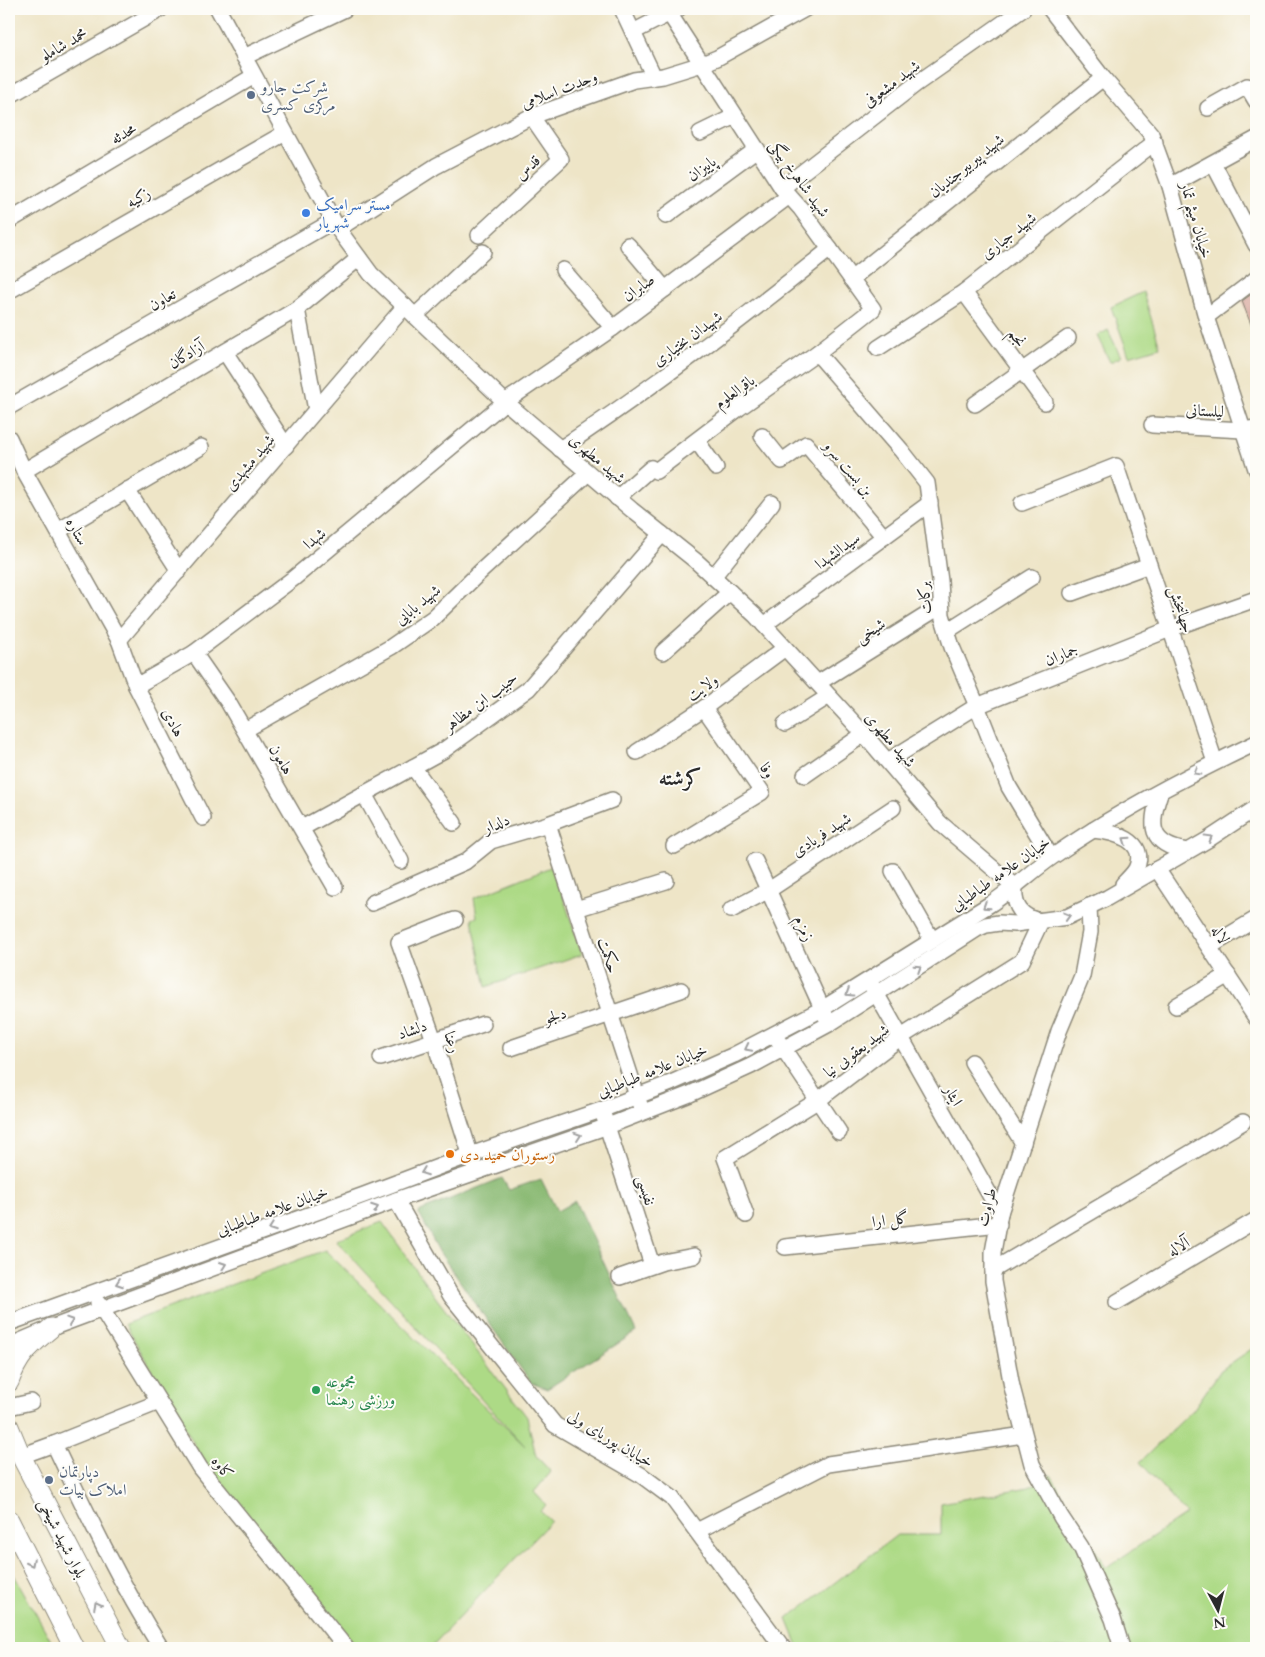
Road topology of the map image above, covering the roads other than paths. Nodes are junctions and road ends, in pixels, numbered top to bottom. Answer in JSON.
{"nodes":[{"id":1,"x":161,"y":9,"type":"edge"},
{"id":2,"x":218,"y":9,"type":"edge"},
{"id":3,"x":345,"y":9,"type":"edge"},
{"id":4,"x":622,"y":9,"type":"edge"},
{"id":5,"x":804,"y":9,"type":"edge"},
{"id":6,"x":1023,"y":9,"type":"edge"},
{"id":7,"x":1050,"y":9,"type":"edge"},
{"id":8,"x":674,"y":11,"type":"edge"},
{"id":9,"x":633,"y":32,"type":"junction"},
{"id":10,"x":244,"y":57,"type":"junction"},
{"id":11,"x":702,"y":64,"type":"junction"},
{"id":12,"x":254,"y":76,"type":"junction"},
{"id":13,"x":654,"y":77,"type":"junction"},
{"id":14,"x":1103,"y":78,"type":"junction"},
{"id":15,"x":9,"y":96,"type":"edge"},
{"id":16,"x":1256,"y":101,"type":"edge"},
{"id":17,"x":1208,"y":108,"type":"dead end"},
{"id":18,"x":735,"y":116,"type":"junction"},
{"id":19,"x":532,"y":117,"type":"junction"},
{"id":20,"x":285,"y":133,"type":"junction"},
{"id":21,"x":700,"y":133,"type":"dead end"},
{"id":22,"x":1154,"y":142,"type":"junction"},
{"id":23,"x":1254,"y":145,"type":"edge"},
{"id":24,"x":757,"y":149,"type":"junction"},
{"id":25,"x":1213,"y":163,"type":"junction"},
{"id":26,"x":1170,"y":186,"type":"junction"},
{"id":27,"x":786,"y":192,"type":"junction"},
{"id":28,"x":666,"y":216,"type":"dead end"},
{"id":29,"x":9,"y":221,"type":"edge"},
{"id":30,"x":335,"y":225,"type":"junction"},
{"id":31,"x":479,"y":235,"type":"dead end"},
{"id":32,"x":1256,"y":244,"type":"edge"},
{"id":33,"x":628,"y":245,"type":"dead end"},
{"id":34,"x":830,"y":249,"type":"junction"},
{"id":35,"x":483,"y":252,"type":"dead end"},
{"id":36,"x":359,"y":258,"type":"junction"},
{"id":37,"x":563,"y":270,"type":"dead end"},
{"id":38,"x":851,"y":279,"type":"junction"},
{"id":39,"x":1256,"y":279,"type":"edge"},
{"id":40,"x":665,"y":289,"type":"junction"},
{"id":41,"x":9,"y":291,"type":"edge"},
{"id":42,"x":964,"y":292,"type":"junction"},
{"id":43,"x":297,"y":309,"type":"junction"},
{"id":44,"x":873,"y":310,"type":"joint"},
{"id":45,"x":410,"y":311,"type":"junction"},
{"id":46,"x":1206,"y":317,"type":"junction"},
{"id":47,"x":613,"y":328,"type":"junction"},
{"id":48,"x":1068,"y":338,"type":"dead end"},
{"id":49,"x":878,"y":348,"type":"dead end"},
{"id":50,"x":225,"y":352,"type":"junction"},
{"id":51,"x":817,"y":354,"type":"junction"},
{"id":52,"x":1022,"y":372,"type":"junction"},
{"id":53,"x":505,"y":402,"type":"junction"},
{"id":54,"x":1045,"y":402,"type":"dead end"},
{"id":55,"x":975,"y":404,"type":"dead end"},
{"id":56,"x":9,"y":407,"type":"edge"},
{"id":57,"x":316,"y":410,"type":"junction"},
{"id":58,"x":1152,"y":425,"type":"dead end"},
{"id":59,"x":1250,"y":429,"type":"edge"},
{"id":60,"x":762,"y":436,"type":"dead end"},
{"id":61,"x":9,"y":438,"type":"edge"},
{"id":62,"x":697,"y":441,"type":"junction"},
{"id":63,"x":286,"y":446,"type":"junction"},
{"id":64,"x":201,"y":447,"type":"dead end"},
{"id":65,"x":560,"y":449,"type":"junction"},
{"id":66,"x":716,"y":468,"type":"dead end"},
{"id":67,"x":1256,"y":469,"type":"edge"},
{"id":68,"x":24,"y":471,"type":"junction"},
{"id":69,"x":588,"y":473,"type":"junction"},
{"id":70,"x":127,"y":490,"type":"junction"},
{"id":71,"x":617,"y":498,"type":"junction"},
{"id":72,"x":772,"y":503,"type":"dead end"},
{"id":73,"x":930,"y":503,"type":"junction"},
{"id":74,"x":1022,"y":503,"type":"dead end"},
{"id":75,"x":58,"y":531,"type":"junction"},
{"id":76,"x":662,"y":534,"type":"junction"},
{"id":77,"x":884,"y":537,"type":"junction"},
{"id":78,"x":1150,"y":565,"type":"junction"},
{"id":79,"x":179,"y":571,"type":"junction"},
{"id":80,"x":713,"y":577,"type":"junction"},
{"id":81,"x":1032,"y":577,"type":"dead end"},
{"id":82,"x":730,"y":592,"type":"junction"},
{"id":83,"x":1072,"y":593,"type":"dead end"},
{"id":84,"x":1256,"y":600,"type":"edge"},
{"id":85,"x":941,"y":606,"type":"junction"},
{"id":86,"x":764,"y":625,"type":"junction"},
{"id":87,"x":1170,"y":628,"type":"junction"},
{"id":88,"x":947,"y":632,"type":"junction"},
{"id":89,"x":119,"y":640,"type":"junction"},
{"id":90,"x":785,"y":648,"type":"junction"},
{"id":91,"x":194,"y":652,"type":"junction"},
{"id":92,"x":663,"y":652,"type":"dead end"},
{"id":93,"x":818,"y":683,"type":"junction"},
{"id":94,"x":136,"y":686,"type":"junction"},
{"id":95,"x":829,"y":696,"type":"junction"},
{"id":96,"x":977,"y":706,"type":"junction"},
{"id":97,"x":704,"y":708,"type":"junction"},
{"id":98,"x":785,"y":724,"type":"dead end"},
{"id":99,"x":245,"y":730,"type":"junction"},
{"id":100,"x":864,"y":734,"type":"junction"},
{"id":101,"x":1256,"y":743,"type":"edge"},
{"id":102,"x":637,"y":752,"type":"dead end"},
{"id":103,"x":888,"y":761,"type":"junction"},
{"id":104,"x":1215,"y":762,"type":"junction"},
{"id":105,"x":413,"y":768,"type":"junction"},
{"id":106,"x":805,"y":775,"type":"dead end"},
{"id":107,"x":1160,"y":792,"type":"junction"},
{"id":108,"x":364,"y":794,"type":"junction"},
{"id":109,"x":612,"y":800,"type":"dead end"},
{"id":110,"x":893,"y":808,"type":"dead end"},
{"id":111,"x":1256,"y":808,"type":"edge"},
{"id":112,"x":203,"y":818,"type":"dead end"},
{"id":113,"x":454,"y":823,"type":"dead end"},
{"id":114,"x":548,"y":824,"type":"junction"},
{"id":115,"x":302,"y":828,"type":"junction"},
{"id":116,"x":1093,"y":830,"type":"junction"},
{"id":117,"x":674,"y":846,"type":"dead end"},
{"id":118,"x":1187,"y":851,"type":"junction"},
{"id":119,"x":1051,"y":857,"type":"junction"},
{"id":120,"x":401,"y":861,"type":"dead end"},
{"id":121,"x":755,"y":861,"type":"dead end"},
{"id":122,"x":1157,"y":869,"type":"junction"},
{"id":123,"x":893,"y":872,"type":"dead end"},
{"id":124,"x":666,"y":882,"type":"dead end"},
{"id":125,"x":335,"y":887,"type":"dead end"},
{"id":126,"x":1015,"y":887,"type":"junction"},
{"id":127,"x":769,"y":890,"type":"junction"},
{"id":128,"x":1115,"y":893,"type":"junction"},
{"id":129,"x":372,"y":903,"type":"dead end"},
{"id":130,"x":1089,"y":906,"type":"junction"},
{"id":131,"x":576,"y":909,"type":"junction"},
{"id":132,"x":730,"y":910,"type":"dead end"},
{"id":133,"x":1256,"y":919,"type":"edge"},
{"id":134,"x":455,"y":920,"type":"dead end"},
{"id":135,"x":1041,"y":921,"type":"junction"},
{"id":136,"x":932,"y":940,"type":"junction"},
{"id":137,"x":1209,"y":948,"type":"junction"},
{"id":138,"x":1228,"y":975,"type":"junction"},
{"id":139,"x":869,"y":980,"type":"junction"},
{"id":140,"x":682,"y":990,"type":"dead end"},
{"id":141,"x":877,"y":995,"type":"junction"},
{"id":142,"x":1176,"y":1006,"type":"dead end"},
{"id":143,"x":822,"y":1009,"type":"junction"},
{"id":144,"x":610,"y":1015,"type":"junction"},
{"id":145,"x":1256,"y":1018,"type":"edge"},
{"id":146,"x":483,"y":1024,"type":"dead end"},
{"id":147,"x":829,"y":1024,"type":"junction"},
{"id":148,"x":775,"y":1035,"type":"junction"},
{"id":149,"x":901,"y":1037,"type":"junction"},
{"id":150,"x":434,"y":1040,"type":"junction"},
{"id":151,"x":512,"y":1048,"type":"dead end"},
{"id":152,"x":782,"y":1050,"type":"junction"},
{"id":153,"x":381,"y":1058,"type":"dead end"},
{"id":154,"x":972,"y":1062,"type":"dead end"},
{"id":155,"x":637,"y":1097,"type":"junction"},
{"id":156,"x":817,"y":1101,"type":"junction"},
{"id":157,"x":601,"y":1110,"type":"junction"},
{"id":158,"x":642,"y":1113,"type":"junction"},
{"id":159,"x":1243,"y":1122,"type":"dead end"},
{"id":160,"x":608,"y":1126,"type":"junction"},
{"id":161,"x":839,"y":1132,"type":"dead end"},
{"id":162,"x":1023,"y":1143,"type":"junction"},
{"id":163,"x":470,"y":1155,"type":"junction"},
{"id":164,"x":476,"y":1172,"type":"junction"},
{"id":165,"x":396,"y":1200,"type":"junction"},
{"id":166,"x":746,"y":1215,"type":"dead end"},
{"id":167,"x":1000,"y":1219,"type":"junction"},
{"id":168,"x":1256,"y":1220,"type":"edge"},
{"id":169,"x":784,"y":1248,"type":"dead end"},
{"id":170,"x":694,"y":1256,"type":"dead end"},
{"id":171,"x":652,"y":1265,"type":"junction"},
{"id":172,"x":993,"y":1270,"type":"junction"},
{"id":173,"x":620,"y":1277,"type":"dead end"},
{"id":174,"x":93,"y":1293,"type":"junction"},
{"id":175,"x":1117,"y":1302,"type":"dead end"},
{"id":176,"x":102,"y":1310,"type":"junction"},
{"id":177,"x":9,"y":1323,"type":"edge"},
{"id":178,"x":51,"y":1328,"type":"junction"},
{"id":179,"x":9,"y":1346,"type":"edge"},
{"id":180,"x":9,"y":1382,"type":"edge"},
{"id":181,"x":31,"y":1402,"type":"dead end"},
{"id":182,"x":159,"y":1402,"type":"junction"},
{"id":183,"x":9,"y":1407,"type":"edge"},
{"id":184,"x":10,"y":1423,"type":"edge"},
{"id":185,"x":1024,"y":1435,"type":"junction"},
{"id":186,"x":54,"y":1444,"type":"junction"},
{"id":187,"x":21,"y":1456,"type":"junction"},
{"id":188,"x":9,"y":1520,"type":"edge"},
{"id":189,"x":697,"y":1531,"type":"junction"},
{"id":190,"x":74,"y":1648,"type":"edge"},
{"id":191,"x":121,"y":1648,"type":"edge"},
{"id":192,"x":161,"y":1648,"type":"edge"},
{"id":193,"x":346,"y":1648,"type":"edge"},
{"id":194,"x":783,"y":1648,"type":"edge"},
{"id":195,"x":1122,"y":1648,"type":"edge"}],
"edges":[{"from":1,"to":15,"type":"street","name":"محمد شاملو"},
{"from":2,"to":10,"type":"street","name":"شهید مطهری"},
{"from":3,"to":10,"type":"street"},
{"from":4,"to":9,"type":"street"},
{"from":5,"to":11,"type":"street","name":"وحدت اسلامی"},
{"from":6,"to":27,"type":"street","name":"شهید مشعوفی"},
{"from":7,"to":14,"type":"street","name":"خیابان میثم تمار"},
{"from":8,"to":9,"type":"street"},
{"from":8,"to":11,"type":"street","name":"شهید شاهرخ بیگی"},
{"from":9,"to":13,"type":"street"},
{"from":10,"to":12,"type":"street","name":"شهید مطهری"},
{"from":11,"to":13,"type":"street","name":"وحدت اسلامی"},
{"from":11,"to":18,"type":"street","name":"شهید شاهرخ بیگی"},
{"from":12,"to":20,"type":"street","name":"شهید مطهری"},
{"from":12,"to":29,"type":"street","name":"محدثه"},
{"from":13,"to":19,"type":"street","name":"وحدت اسلامی"},
{"from":14,"to":22,"type":"street","name":"خیابان میثم تمار"},
{"from":14,"to":38,"type":"street","name":"شهید پیربیرجندیان"},
{"from":16,"to":17,"type":"street"},
{"from":18,"to":21,"type":"street"},
{"from":18,"to":24,"type":"street","name":"شهید شاهرخ بیگی"},
{"from":19,"to":30,"type":"street","name":"وحدت اسلامی"},
{"from":19,"to":31,"type":"street","name":"قدس"},
{"from":20,"to":30,"type":"street","name":"شهید مطهری"},
{"from":20,"to":41,"type":"street","name":"زکیه"},
{"from":22,"to":26,"type":"street","name":"خیابان میثم تمار"},
{"from":22,"to":42,"type":"street","name":"شهید جباری"},
{"from":23,"to":25,"type":"street"},
{"from":24,"to":27,"type":"street","name":"شهید شاهرخ بیگی"},
{"from":24,"to":28,"type":"street","name":"پاییزان"},
{"from":25,"to":26,"type":"street"},
{"from":25,"to":32,"type":"street"},
{"from":26,"to":46,"type":"street","name":"خیابان میثم تمار"},
{"from":27,"to":34,"type":"street","name":"شهید شاهرخ بیگی"},
{"from":27,"to":40,"type":"street","name":"صابران"},
{"from":30,"to":36,"type":"street","name":"شهید مطهری"},
{"from":30,"to":56,"type":"street","name":"تعاون"},
{"from":33,"to":40,"type":"street"},
{"from":34,"to":38,"type":"street","name":"شهید شاهرخ بیگی"},
{"from":34,"to":65,"type":"street","name":"شهیدان بختیاری"},
{"from":35,"to":45,"type":"street"},
{"from":36,"to":43,"type":"street","name":"آزادگان"},
{"from":36,"to":45,"type":"street","name":"شهید مطهری"},
{"from":37,"to":47,"type":"street"},
{"from":38,"to":44,"type":"street","name":"شهید شاهرخ بیگی"},
{"from":39,"to":46,"type":"street"},
{"from":40,"to":47,"type":"street","name":"صابران"},
{"from":42,"to":49,"type":"street","name":"شهید جباری"},
{"from":42,"to":52,"type":"street","name":"نجم"},
{"from":43,"to":50,"type":"street","name":"آزادگان"},
{"from":43,"to":57,"type":"street"},
{"from":44,"to":51,"type":"street","name":"باقرالعلوم"},
{"from":45,"to":53,"type":"street","name":"شهید مطهری"},
{"from":45,"to":57,"type":"street","name":"شهید مشهدی"},
{"from":46,"to":59,"type":"street","name":"خیابان میثم تمار"},
{"from":47,"to":53,"type":"street","name":"صابران"},
{"from":48,"to":52,"type":"street"},
{"from":50,"to":63,"type":"street"},
{"from":50,"to":68,"type":"street","name":"آزادگان"},
{"from":51,"to":62,"type":"street","name":"باقرالعلوم"},
{"from":51,"to":73,"type":"street","name":"برکات"},
{"from":52,"to":54,"type":"street","name":"نجم"},
{"from":52,"to":55,"type":"street"},
{"from":53,"to":65,"type":"street","name":"شهید مطهری"},
{"from":53,"to":91,"type":"street","name":"شهدا"},
{"from":57,"to":63,"type":"street","name":"شهید مشهدی"},
{"from":58,"to":59,"type":"street","name":"لیلستانی"},
{"from":59,"to":67,"type":"street","name":"خیابان میثم تمار"},
{"from":60,"to":77,"type":"street","name":"بن بست سرو"},
{"from":61,"to":68,"type":"street","name":"ستاره"},
{"from":62,"to":66,"type":"street"},
{"from":62,"to":71,"type":"street","name":"باقرالعلوم"},
{"from":63,"to":79,"type":"street","name":"شهید مشهدی"},
{"from":64,"to":70,"type":"street"},
{"from":65,"to":69,"type":"street","name":"شهید مطهری"},
{"from":68,"to":75,"type":"street","name":"ستاره"},
{"from":69,"to":71,"type":"street","name":"شهید مطهری"},
{"from":69,"to":99,"type":"street","name":"شهید بابایی"},
{"from":70,"to":75,"type":"street"},
{"from":70,"to":79,"type":"street"},
{"from":71,"to":76,"type":"street","name":"شهید مطهری"},
{"from":72,"to":80,"type":"street"},
{"from":73,"to":77,"type":"street","name":"سیدالشهدا"},
{"from":73,"to":85,"type":"street","name":"برکات"},
{"from":74,"to":78,"type":"street","name":"جهانبخش"},
{"from":75,"to":89,"type":"street","name":"ستاره"},
{"from":76,"to":80,"type":"street","name":"شهید مطهری"},
{"from":76,"to":105,"type":"street","name":"حبیب ابن مظاهر"},
{"from":77,"to":86,"type":"street","name":"سیدالشهدا"},
{"from":78,"to":83,"type":"street"},
{"from":78,"to":87,"type":"street","name":"جهانبخش"},
{"from":79,"to":89,"type":"street","name":"شهید مشهدی"},
{"from":80,"to":82,"type":"street","name":"شهید مطهری"},
{"from":81,"to":88,"type":"street"},
{"from":82,"to":86,"type":"street","name":"شهید مطهری"},
{"from":82,"to":92,"type":"street"},
{"from":84,"to":87,"type":"street","name":"جماران"},
{"from":85,"to":88,"type":"street","name":"برکات"},
{"from":85,"to":93,"type":"street","name":"شیخی"},
{"from":86,"to":90,"type":"street","name":"شهید مطهری"},
{"from":87,"to":96,"type":"street","name":"جماران"},
{"from":87,"to":104,"type":"street","name":"جهانبخش"},
{"from":88,"to":96,"type":"street","name":"برکات"},
{"from":89,"to":94,"type":"street","name":"هادی"},
{"from":90,"to":93,"type":"street","name":"شهید مطهری"},
{"from":90,"to":97,"type":"street","name":"ولایت"},
{"from":91,"to":94,"type":"street","name":"شهدا"},
{"from":91,"to":99,"type":"street","name":"هامون"},
{"from":93,"to":95,"type":"street","name":"شهید مطهری"},
{"from":94,"to":112,"type":"street","name":"هادی"},
{"from":95,"to":98,"type":"street"},
{"from":95,"to":100,"type":"street","name":"شهید مطهری"},
{"from":96,"to":103,"type":"street","name":"جماران"},
{"from":96,"to":119,"type":"street","name":"برکات"},
{"from":97,"to":102,"type":"street","name":"ولایت"},
{"from":97,"to":117,"type":"street","name":"وفا"},
{"from":99,"to":115,"type":"street","name":"هامون"},
{"from":100,"to":103,"type":"street","name":"شهید مطهری"},
{"from":100,"to":106,"type":"street"},
{"from":101,"to":104,"type":"street","name":"خیابان علامه طباطبایی"},
{"from":103,"to":126,"type":"street","name":"شهید مطهری"},
{"from":104,"to":107,"type":"street","name":"خیابان علامه طباطبایی","one_way":true},
{"from":105,"to":108,"type":"street","name":"حبیب ابن مظاهر"},
{"from":105,"to":113,"type":"street"},
{"from":107,"to":116,"type":"street","name":"خیابان علامه طباطبایی"},
{"from":107,"to":118,"type":"street"},
{"from":108,"to":115,"type":"street","name":"حبیب ابن مظاهر"},
{"from":108,"to":120,"type":"street"},
{"from":109,"to":114,"type":"street","name":"دلدار"},
{"from":110,"to":127,"type":"street","name":"شهید فریادی"},
{"from":118,"to":111,"type":"street","name":"خیابان علامه طباطبایی","one_way":true},
{"from":114,"to":129,"type":"street","name":"دلدار"},
{"from":114,"to":131,"type":"street","name":"حکمت"},
{"from":115,"to":125,"type":"street","name":"هامون"},
{"from":116,"to":119,"type":"street","name":"خیابان علامه طباطبایی"},
{"from":128,"to":116,"type":"street","one_way":true},
{"from":118,"to":122,"type":"street","name":"خیابان علامه طباطبایی"},
{"from":119,"to":126,"type":"street","name":"خیابان علامه طباطبایی"},
{"from":121,"to":127,"type":"street","name":"زمزم"},
{"from":122,"to":128,"type":"street","name":"خیابان علامه طباطبایی"},
{"from":122,"to":137,"type":"street","name":"لاله"},
{"from":123,"to":136,"type":"street"},
{"from":124,"to":131,"type":"street"},
{"from":126,"to":135,"type":"street"},
{"from":126,"to":136,"type":"street","name":"خیابان علامه طباطبایی","one_way":true},
{"from":127,"to":132,"type":"street","name":"شهید فریادی"},
{"from":127,"to":143,"type":"street","name":"زمزم"},
{"from":128,"to":130,"type":"street","name":"خیابان علامه طباطبایی"},
{"from":135,"to":130,"type":"street","name":"خیابان علامه طباطبایی","one_way":true},
{"from":130,"to":162,"type":"street","name":"طراوت"},
{"from":131,"to":144,"type":"street","name":"حکمت"},
{"from":133,"to":137,"type":"street"},
{"from":134,"to":150,"type":"street","name":"رعنا"},
{"from":141,"to":135,"type":"street","name":"خیابان علامه طباطبایی","one_way":true},
{"from":135,"to":149,"type":"street","name":"شهید یعقوبی نیا"},
{"from":136,"to":139,"type":"street","name":"خیابان علامه طباطبایی"},
{"from":137,"to":138,"type":"street","name":"لاله"},
{"from":138,"to":142,"type":"street"},
{"from":138,"to":145,"type":"street","name":"لاله"},
{"from":139,"to":141,"type":"street","name":"ایثار"},
{"from":139,"to":143,"type":"street","name":"خیابان علامه طباطبایی","one_way":true},
{"from":140,"to":144,"type":"street","name":"دلجو"},
{"from":141,"to":147,"type":"street","name":"خیابان علامه طباطبایی"},
{"from":141,"to":149,"type":"street","name":"ایثار"},
{"from":143,"to":147,"type":"street","name":"زمزم"},
{"from":143,"to":148,"type":"street","name":"خیابان علامه طباطبایی"},
{"from":144,"to":151,"type":"street","name":"دلجو"},
{"from":144,"to":155,"type":"street","name":"حکمت"},
{"from":146,"to":150,"type":"street","name":"دلشاد"},
{"from":147,"to":152,"type":"street","name":"خیابان علامه طباطبایی"},
{"from":148,"to":152,"type":"street"},
{"from":148,"to":155,"type":"street","name":"خیابان علامه طباطبایی","one_way":true},
{"from":149,"to":156,"type":"street","name":"شهید یعقوبی نیا"},
{"from":149,"to":167,"type":"street","name":"ایثار"},
{"from":150,"to":153,"type":"street","name":"دلشاد"},
{"from":150,"to":163,"type":"street","name":"رعنا"},
{"from":152,"to":156,"type":"street"},
{"from":152,"to":158,"type":"street","name":"خیابان علامه طباطبایی"},
{"from":154,"to":162,"type":"street"},
{"from":155,"to":157,"type":"street","name":"خیابان علامه طباطبایی"},
{"from":155,"to":158,"type":"street","name":"حکمت"},
{"from":156,"to":161,"type":"street"},
{"from":156,"to":166,"type":"street","name":"شهید یعقوبی نیا"},
{"from":157,"to":160,"type":"street","name":"نفیسی"},
{"from":157,"to":163,"type":"street","name":"خیابان علامه طباطبایی"},
{"from":158,"to":160,"type":"street","name":"خیابان علامه طباطبایی"},
{"from":159,"to":172,"type":"street"},
{"from":164,"to":160,"type":"street","name":"خیابان علامه طباطبایی","one_way":true},
{"from":160,"to":171,"type":"street","name":"نفیسی"},
{"from":162,"to":167,"type":"street","name":"طراوت"},
{"from":163,"to":164,"type":"street","name":"رعنا"},
{"from":163,"to":174,"type":"street","name":"خیابان علامه طباطبایی","one_way":true},
{"from":164,"to":165,"type":"street","name":"خیابان علامه طباطبایی"},
{"from":176,"to":165,"type":"street","name":"خیابان علامه طباطبایی","one_way":true},
{"from":165,"to":189,"type":"street","name":"خیابان پوریای ولی"},
{"from":167,"to":169,"type":"street","name":"گل ارا"},
{"from":167,"to":172,"type":"street","name":"طراوت"},
{"from":168,"to":175,"type":"street","name":"آلاله"},
{"from":170,"to":171,"type":"street"},
{"from":171,"to":173,"type":"street"},
{"from":172,"to":185,"type":"street","name":"طراوت"},
{"from":174,"to":176,"type":"street","name":"کاوه"},
{"from":174,"to":177,"type":"street","name":"خیابان علامه طباطبایی"},
{"from":178,"to":176,"type":"street","name":"خیابان علامه طباطبایی","one_way":true},
{"from":176,"to":182,"type":"street","name":"کاوه"},
{"from":178,"to":179,"type":"street","name":"خیابان علامه طباطبایی"},
{"from":178,"to":180,"type":"main road"},
{"from":181,"to":183,"type":"street"},
{"from":182,"to":186,"type":"street"},
{"from":182,"to":193,"type":"street","name":"کاوه"},
{"from":184,"to":187,"type":"main road","name":"بلوار شهید شیخی"},
{"from":185,"to":189,"type":"street"},
{"from":185,"to":195,"type":"street","name":"طراوت"},
{"from":186,"to":187,"type":"street"},
{"from":186,"to":192,"type":"street"},
{"from":191,"to":187,"type":"main road","name":"بلوار شهید شیخی","one_way":true},
{"from":188,"to":190,"type":"main road","one_way":true},
{"from":189,"to":194,"type":"street","name":"خیابان پوریای ولی"}]}
